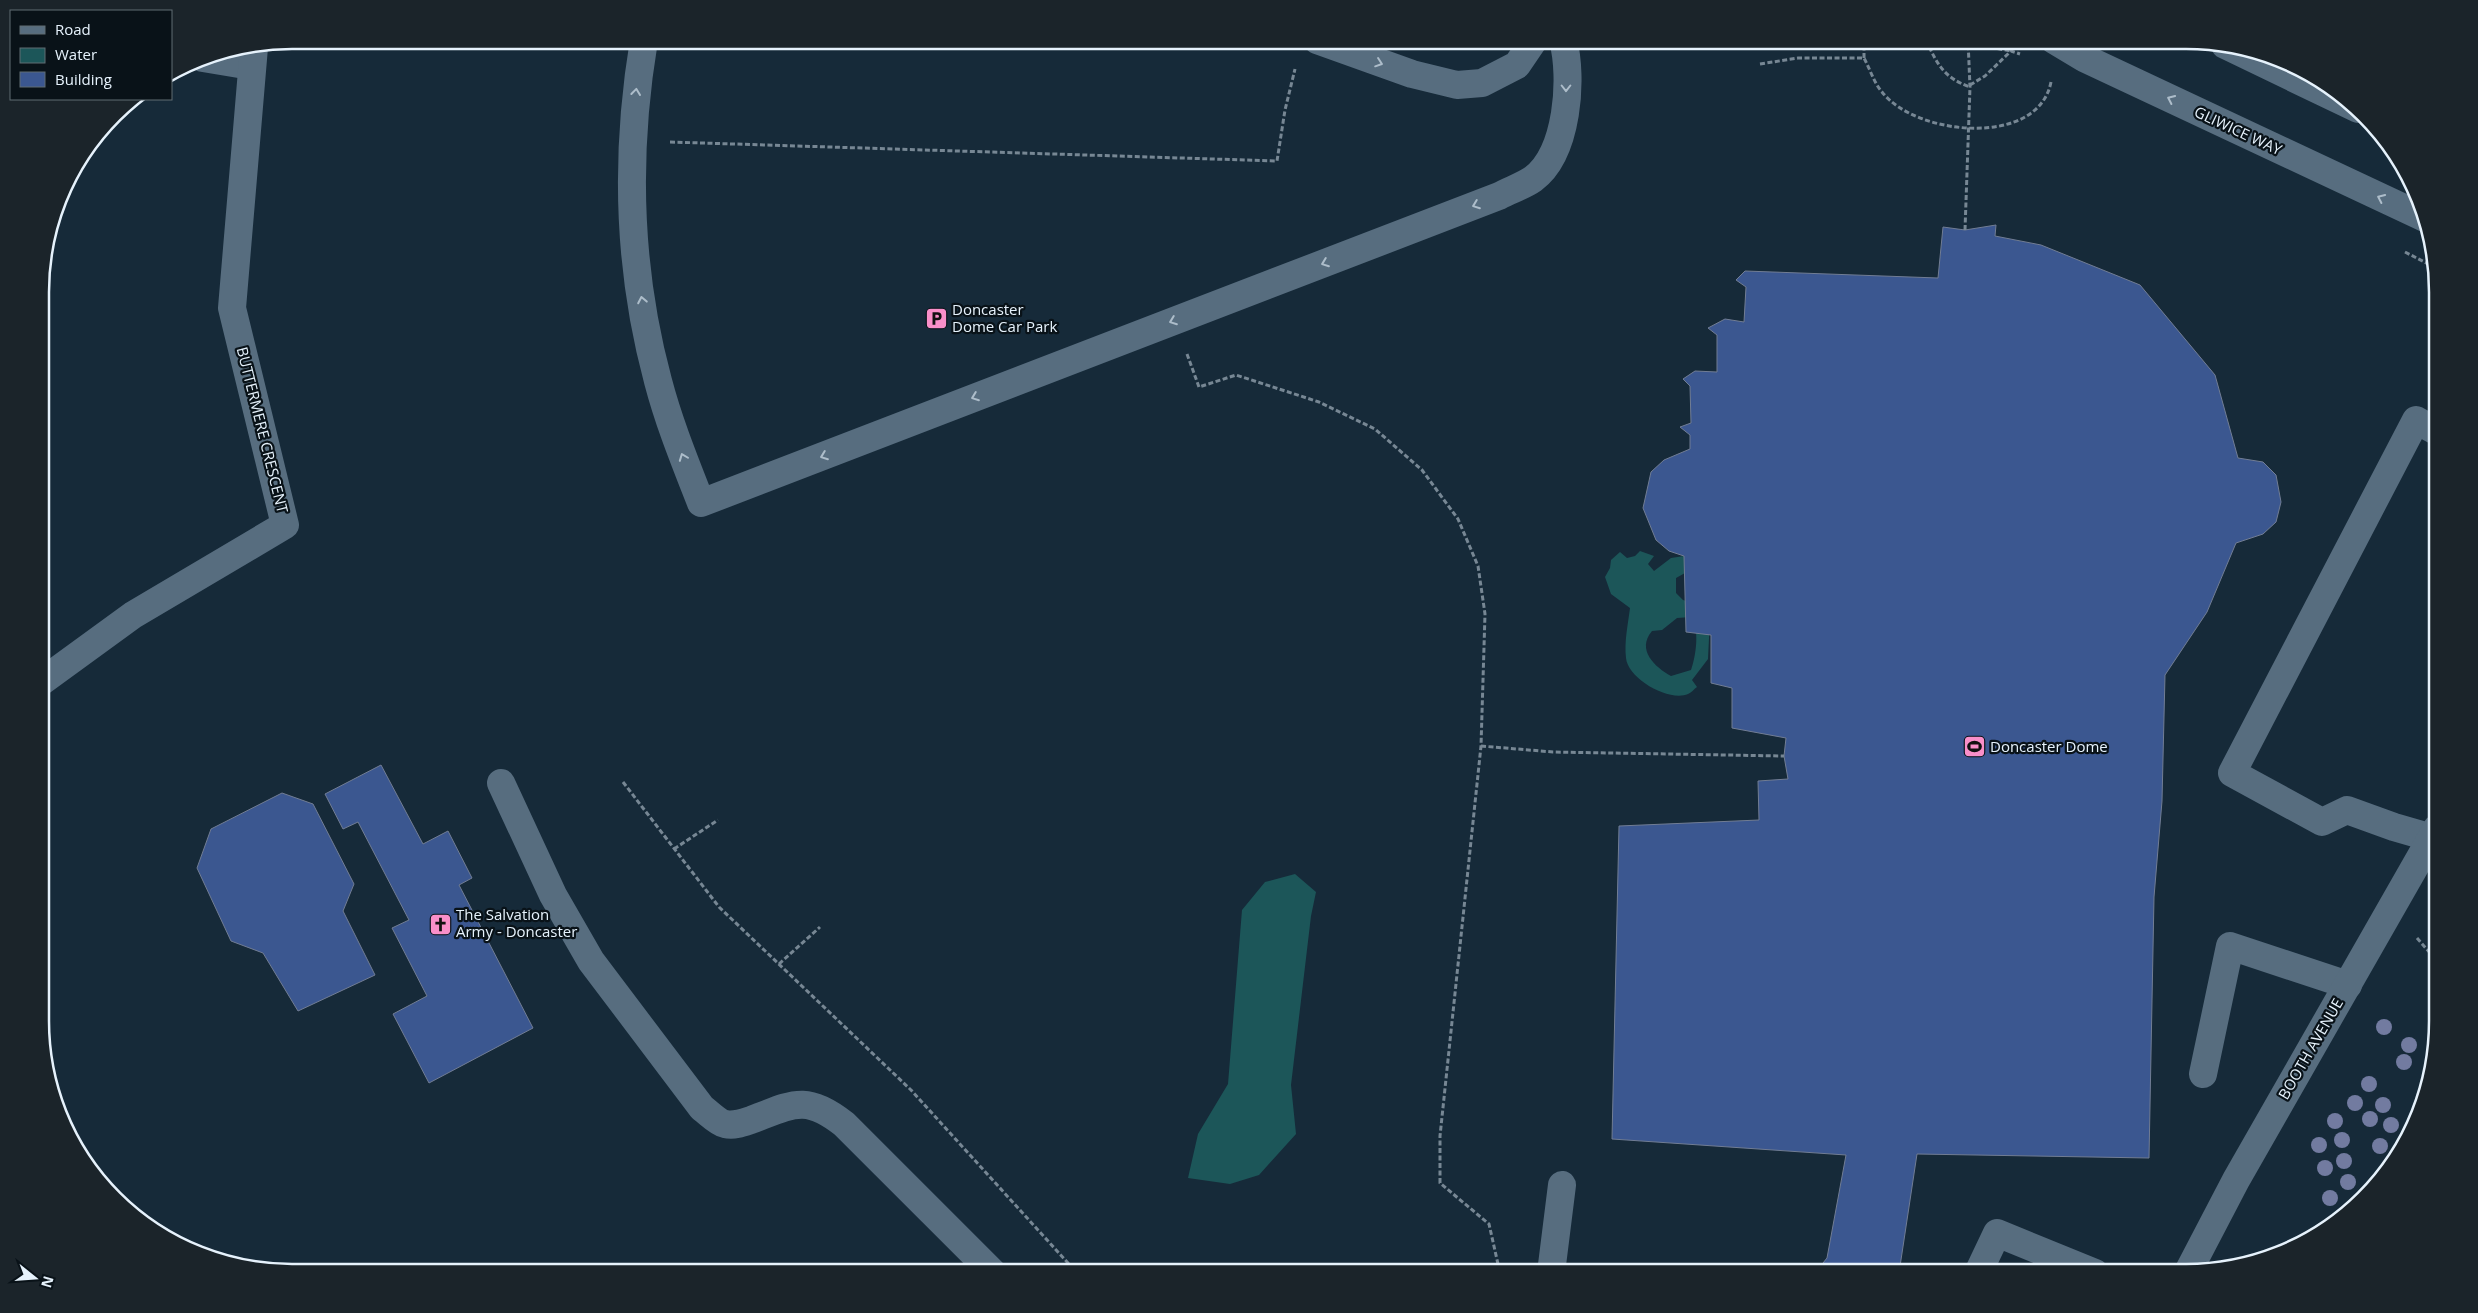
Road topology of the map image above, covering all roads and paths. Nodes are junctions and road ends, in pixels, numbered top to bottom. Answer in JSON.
{"nodes":[{"id":1,"x":643,"y":49,"type":"edge"},
{"id":2,"x":1342,"y":49,"type":"edge"},
{"id":3,"x":1528,"y":49,"type":"edge"},
{"id":4,"x":1565,"y":49,"type":"edge"},
{"id":5,"x":1864,"y":49,"type":"edge"},
{"id":6,"x":1930,"y":49,"type":"edge"},
{"id":7,"x":1968,"y":49,"type":"edge"},
{"id":8,"x":2006,"y":49,"type":"edge"},
{"id":9,"x":2069,"y":49,"type":"edge"},
{"id":10,"x":2011,"y":50,"type":"junction"},
{"id":11,"x":253,"y":57,"type":"edge"},
{"id":12,"x":2028,"y":57,"type":"dead end"},
{"id":13,"x":227,"y":58,"type":"edge"},
{"id":14,"x":1864,"y":58,"type":"junction"},
{"id":15,"x":2252,"y":58,"type":"edge"},
{"id":16,"x":1298,"y":60,"type":"dead end"},
{"id":17,"x":1760,"y":64,"type":"dead end"},
{"id":18,"x":2052,"y":74,"type":"dead end"},
{"id":19,"x":1970,"y":86,"type":"junction"},
{"id":20,"x":2327,"y":94,"type":"edge"},
{"id":21,"x":1968,"y":128,"type":"junction"},
{"id":22,"x":632,"y":141,"type":"junction"},
{"id":23,"x":2416,"y":214,"type":"edge"},
{"id":24,"x":1965,"y":230,"type":"dead end"},
{"id":25,"x":1174,"y":320,"type":"junction"},
{"id":26,"x":2429,"y":427,"type":"edge"},
{"id":27,"x":49,"y":676,"type":"edge"},
{"id":28,"x":1481,"y":746,"type":"junction"},
{"id":29,"x":1784,"y":756,"type":"dead end"},
{"id":30,"x":623,"y":782,"type":"dead end"},
{"id":31,"x":501,"y":783,"type":"dead end"},
{"id":32,"x":718,"y":820,"type":"dead end"},
{"id":33,"x":2429,"y":832,"type":"edge"},
{"id":34,"x":2429,"y":843,"type":"edge"},
{"id":35,"x":674,"y":849,"type":"junction"},
{"id":36,"x":820,"y":927,"type":"dead end"},
{"id":37,"x":779,"y":964,"type":"junction"},
{"id":38,"x":2348,"y":985,"type":"junction"},
{"id":39,"x":2203,"y":1074,"type":"dead end"},
{"id":40,"x":1562,"y":1185,"type":"dead end"},
{"id":41,"x":984,"y":1264,"type":"edge"},
{"id":42,"x":1069,"y":1264,"type":"edge"},
{"id":43,"x":1498,"y":1264,"type":"edge"},
{"id":44,"x":1552,"y":1264,"type":"edge"},
{"id":45,"x":1982,"y":1264,"type":"edge"},
{"id":46,"x":2075,"y":1264,"type":"edge"},
{"id":47,"x":2192,"y":1264,"type":"edge"}],
"edges":[{"from":22,"to":1,"type":"street","one_way":true},
{"from":2,"to":3,"type":"street","one_way":true},
{"from":4,"to":25,"type":"street","one_way":true},
{"from":5,"to":14,"type":"path"},
{"from":6,"to":19,"type":"path"},
{"from":7,"to":19,"type":"path"},
{"from":8,"to":10,"type":"path"},
{"from":23,"to":9,"type":"street","name":"GLIWICE WAY","one_way":true},
{"from":10,"to":12,"type":"path"},
{"from":10,"to":19,"type":"path"},
{"from":11,"to":13,"type":"street"},
{"from":11,"to":27,"type":"street","name":"BUTTERMERE CRESCENT"},
{"from":14,"to":17,"type":"path"},
{"from":14,"to":21,"type":"path"},
{"from":15,"to":20,"type":"street"},
{"from":16,"to":22,"type":"path"},
{"from":18,"to":21,"type":"path"},
{"from":19,"to":21,"type":"path"},
{"from":21,"to":24,"type":"path"},
{"from":25,"to":22,"type":"street","one_way":true},
{"from":25,"to":28,"type":"path"},
{"from":26,"to":33,"type":"street"},
{"from":28,"to":29,"type":"path"},
{"from":28,"to":43,"type":"path"},
{"from":30,"to":35,"type":"path"},
{"from":31,"to":41,"type":"street"},
{"from":32,"to":35,"type":"path"},
{"from":34,"to":38,"type":"street","name":"BOOTH AVENUE"},
{"from":35,"to":37,"type":"path"},
{"from":36,"to":37,"type":"path"},
{"from":37,"to":42,"type":"path"},
{"from":38,"to":39,"type":"street"},
{"from":38,"to":47,"type":"street","name":"BOOTH AVENUE"},
{"from":40,"to":44,"type":"street"},
{"from":45,"to":46,"type":"street"}]}
